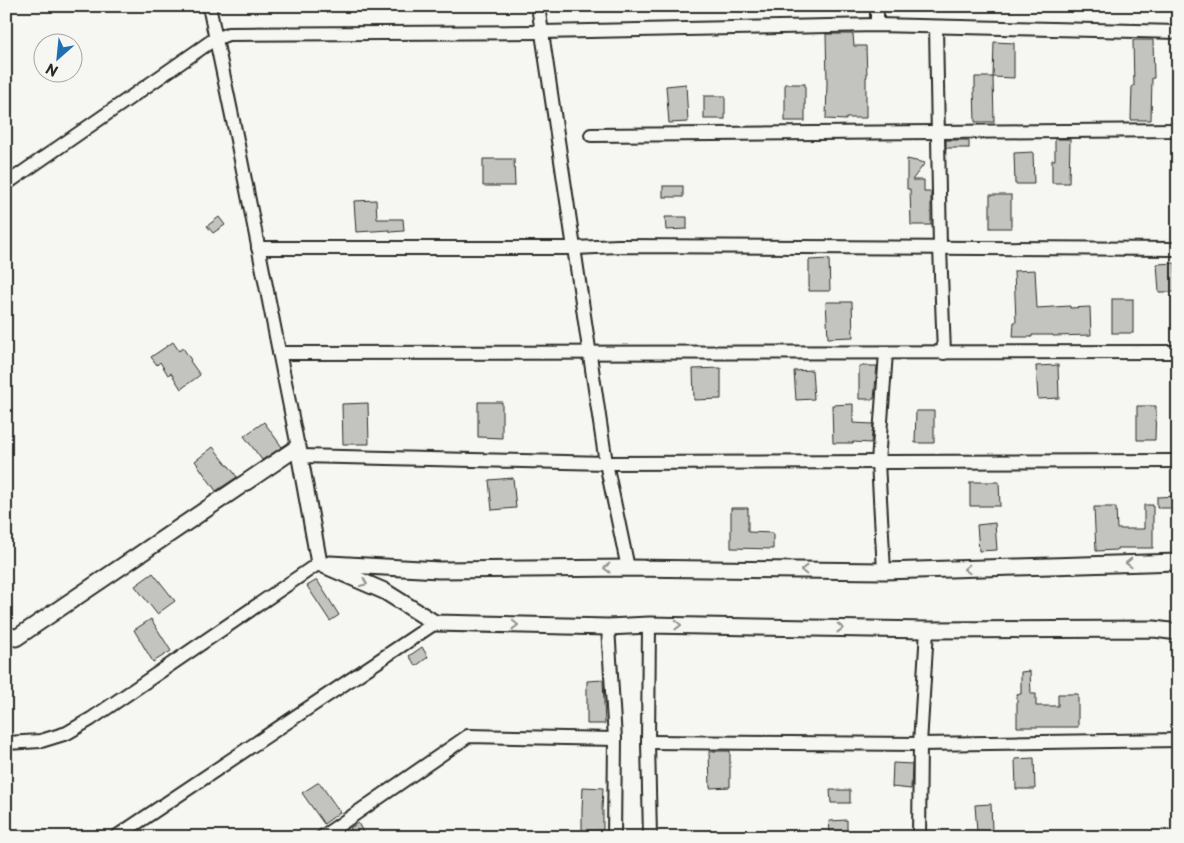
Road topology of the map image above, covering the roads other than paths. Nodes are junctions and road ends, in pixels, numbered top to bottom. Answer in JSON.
{"nodes":[{"id":1,"x":209,"y":6,"type":"edge"},
{"id":2,"x":538,"y":6,"type":"edge"},
{"id":3,"x":877,"y":6,"type":"edge"},
{"id":4,"x":877,"y":25,"type":"junction"},
{"id":5,"x":936,"y":27,"type":"junction"},
{"id":6,"x":542,"y":32,"type":"junction"},
{"id":7,"x":1178,"y":32,"type":"edge"},
{"id":8,"x":216,"y":39,"type":"junction"},
{"id":9,"x":1178,"y":130,"type":"edge"},
{"id":10,"x":939,"y":132,"type":"junction"},
{"id":11,"x":591,"y":135,"type":"dead end"},
{"id":12,"x":6,"y":184,"type":"edge"},
{"id":13,"x":258,"y":248,"type":"junction"},
{"id":14,"x":575,"y":248,"type":"junction"},
{"id":15,"x":940,"y":248,"type":"junction"},
{"id":16,"x":1178,"y":249,"type":"edge"},
{"id":17,"x":1178,"y":352,"type":"edge"},
{"id":18,"x":279,"y":353,"type":"junction"},
{"id":19,"x":591,"y":353,"type":"junction"},
{"id":20,"x":886,"y":353,"type":"junction"},
{"id":21,"x":944,"y":353,"type":"junction"},
{"id":22,"x":299,"y":451,"type":"junction"},
{"id":23,"x":1178,"y":461,"type":"edge"},
{"id":24,"x":878,"y":462,"type":"junction"},
{"id":25,"x":606,"y":463,"type":"junction"},
{"id":26,"x":1178,"y":562,"type":"edge"},
{"id":27,"x":319,"y":563,"type":"junction"},
{"id":28,"x":628,"y":568,"type":"junction"},
{"id":29,"x":884,"y":571,"type":"junction"},
{"id":30,"x":435,"y":623,"type":"junction"},
{"id":31,"x":649,"y":625,"type":"junction"},
{"id":32,"x":608,"y":627,"type":"junction"},
{"id":33,"x":927,"y":630,"type":"junction"},
{"id":34,"x":1178,"y":632,"type":"edge"},
{"id":35,"x":6,"y":634,"type":"edge"},
{"id":36,"x":615,"y":739,"type":"junction"},
{"id":37,"x":1178,"y":740,"type":"edge"},
{"id":38,"x":648,"y":742,"type":"junction"},
{"id":39,"x":6,"y":743,"type":"edge"},
{"id":40,"x":920,"y":744,"type":"junction"},
{"id":41,"x":116,"y":837,"type":"edge"},
{"id":42,"x":322,"y":837,"type":"edge"},
{"id":43,"x":614,"y":837,"type":"edge"},
{"id":44,"x":650,"y":837,"type":"edge"},
{"id":45,"x":919,"y":837,"type":"edge"}],
"edges":[{"from":1,"to":8,"type":"street"},
{"from":2,"to":6,"type":"street"},
{"from":3,"to":4,"type":"street"},
{"from":4,"to":5,"type":"street"},
{"from":4,"to":6,"type":"street"},
{"from":5,"to":7,"type":"street"},
{"from":5,"to":10,"type":"street"},
{"from":6,"to":8,"type":"street"},
{"from":6,"to":14,"type":"street"},
{"from":8,"to":12,"type":"street"},
{"from":8,"to":13,"type":"street"},
{"from":9,"to":10,"type":"street"},
{"from":10,"to":11,"type":"street"},
{"from":10,"to":15,"type":"street"},
{"from":13,"to":14,"type":"street"},
{"from":13,"to":18,"type":"street"},
{"from":14,"to":15,"type":"street"},
{"from":14,"to":19,"type":"street"},
{"from":15,"to":16,"type":"street"},
{"from":15,"to":21,"type":"street"},
{"from":17,"to":21,"type":"street"},
{"from":18,"to":19,"type":"street"},
{"from":18,"to":22,"type":"street"},
{"from":19,"to":20,"type":"street"},
{"from":19,"to":25,"type":"street"},
{"from":20,"to":21,"type":"street"},
{"from":20,"to":24,"type":"street"},
{"from":22,"to":25,"type":"street"},
{"from":22,"to":27,"type":"street"},
{"from":22,"to":35,"type":"street"},
{"from":23,"to":24,"type":"street"},
{"from":24,"to":25,"type":"street"},
{"from":24,"to":29,"type":"street"},
{"from":25,"to":28,"type":"street"},
{"from":26,"to":29,"type":"street","one_way":true},
{"from":28,"to":27,"type":"street","one_way":true},
{"from":27,"to":30,"type":"street","one_way":true},
{"from":27,"to":39,"type":"street"},
{"from":29,"to":28,"type":"street","one_way":true},
{"from":30,"to":32,"type":"street","one_way":true},
{"from":30,"to":41,"type":"street"},
{"from":31,"to":32,"type":"street"},
{"from":31,"to":33,"type":"street","one_way":true},
{"from":31,"to":38,"type":"street"},
{"from":32,"to":36,"type":"street"},
{"from":33,"to":34,"type":"street"},
{"from":33,"to":40,"type":"street"},
{"from":36,"to":42,"type":"street"},
{"from":36,"to":43,"type":"street"},
{"from":37,"to":40,"type":"street"},
{"from":38,"to":40,"type":"street"},
{"from":38,"to":44,"type":"street"},
{"from":40,"to":45,"type":"street"}]}
